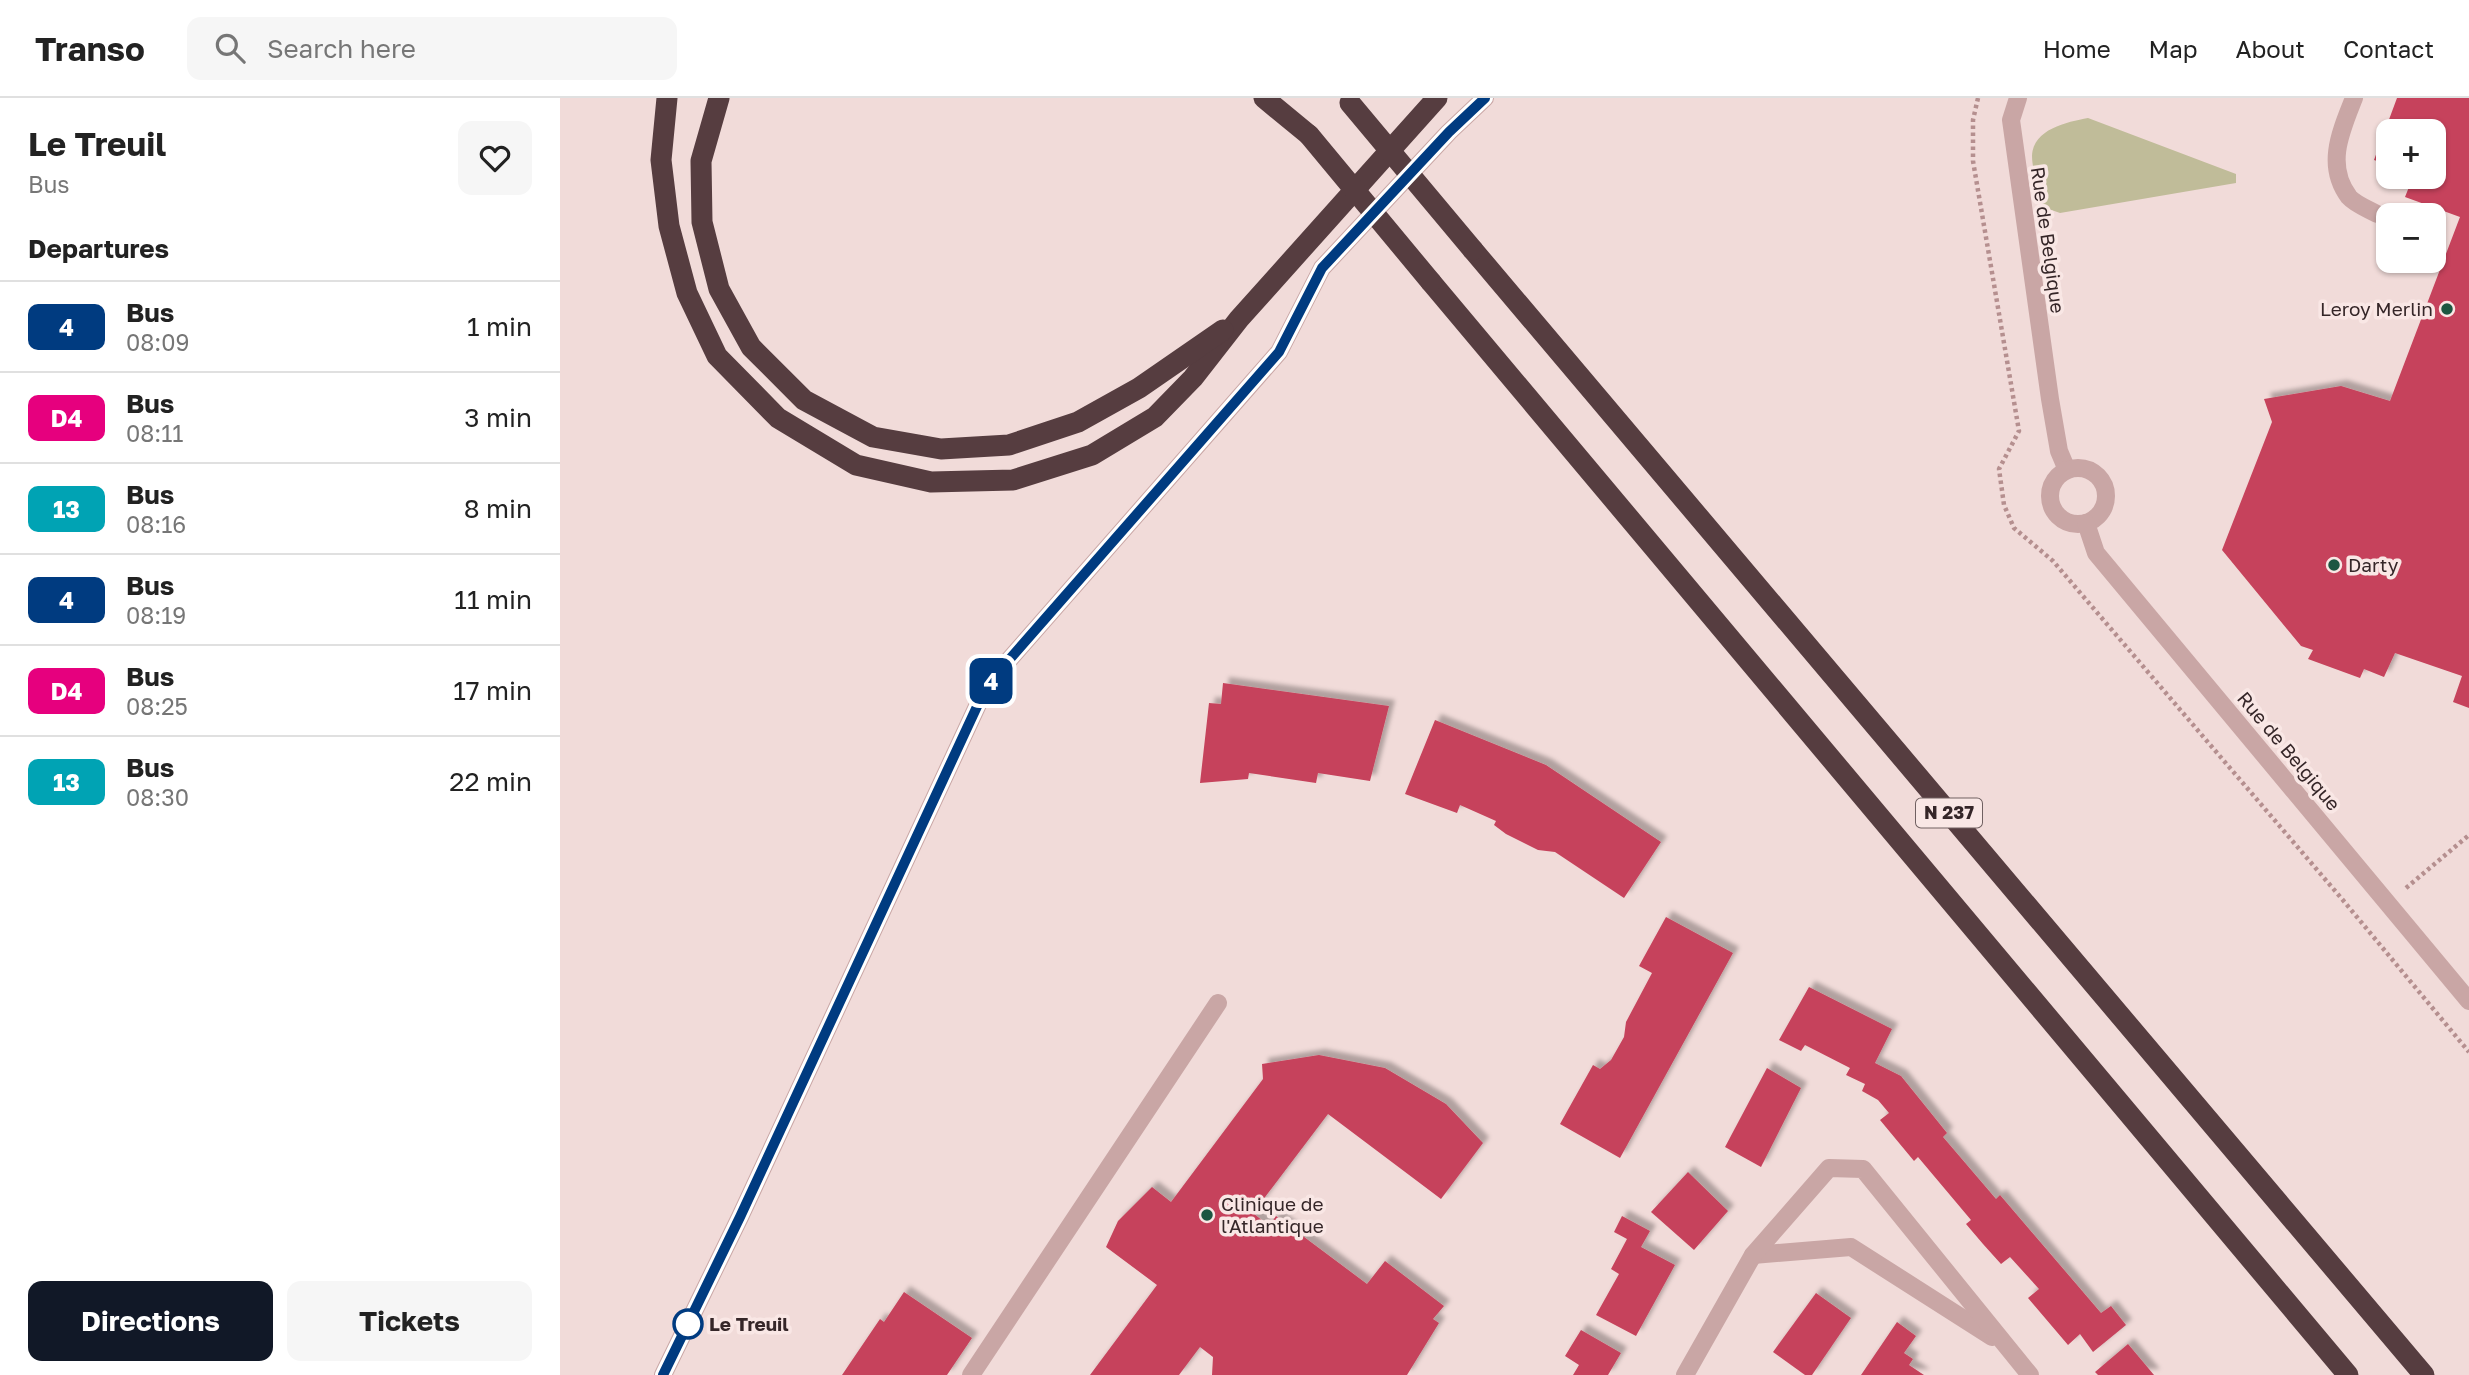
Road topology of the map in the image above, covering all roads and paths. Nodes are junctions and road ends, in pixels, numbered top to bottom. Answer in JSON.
{"nodes":[{"id":1,"x":667,"y":98,"type":"edge"},
{"id":2,"x":719,"y":98,"type":"edge"},
{"id":3,"x":1264,"y":98,"type":"edge"},
{"id":4,"x":1278,"y":98,"type":"edge"},
{"id":5,"x":1437,"y":98,"type":"edge"},
{"id":6,"x":1485,"y":98,"type":"edge"},
{"id":7,"x":2018,"y":98,"type":"edge"},
{"id":8,"x":1348,"y":101,"type":"edge"},
{"id":9,"x":2352,"y":102,"type":"edge"},
{"id":10,"x":1309,"y":135,"type":"junction"},
{"id":11,"x":2376,"y":215,"type":"dead end"},
{"id":12,"x":1239,"y":319,"type":"junction"},
{"id":13,"x":2067,"y":470,"type":"junction"},
{"id":14,"x":2086,"y":523,"type":"junction"},
{"id":15,"x":2469,"y":835,"type":"edge"},
{"id":16,"x":2388,"y":904,"type":"junction"},
{"id":17,"x":2362,"y":923,"type":"dead end"},
{"id":18,"x":2469,"y":1001,"type":"edge"},
{"id":19,"x":1218,"y":1003,"type":"dead end"},
{"id":20,"x":1753,"y":1255,"type":"junction"},
{"id":21,"x":2309,"y":1328,"type":"junction"},
{"id":22,"x":2004,"y":1345,"type":"junction"},
{"id":23,"x":663,"y":1375,"type":"edge"},
{"id":24,"x":971,"y":1375,"type":"edge"},
{"id":25,"x":1685,"y":1375,"type":"edge"},
{"id":26,"x":2030,"y":1375,"type":"edge"},
{"id":27,"x":2334,"y":1375,"type":"edge"},
{"id":28,"x":2348,"y":1375,"type":"edge"},
{"id":29,"x":2424,"y":1375,"type":"edge"}],
"edges":[{"from":1,"to":12,"type":"highway"},
{"from":2,"to":12,"type":"highway"},
{"from":3,"to":10,"type":"highway"},
{"from":4,"to":10,"type":"highway","number":"N 237"},
{"from":5,"to":12,"type":"highway"},
{"from":6,"to":23,"type":"street"},
{"from":7,"to":13,"type":"street","name":"Rue de Belgique"},
{"from":8,"to":29,"type":"highway","number":"N 237","bridge":true},
{"from":9,"to":11,"type":"street"},
{"from":10,"to":21,"type":"highway","number":"N 237","bridge":true},
{"from":13,"to":14,"type":"street"},
{"from":13,"to":14,"type":"street"},
{"from":14,"to":16,"type":"street","name":"Rue de Belgique"},
{"from":15,"to":16,"type":"path"},
{"from":16,"to":17,"type":"path"},
{"from":16,"to":18,"type":"street","name":"Rue de Belgique"},
{"from":19,"to":24,"type":"street"},
{"from":20,"to":22,"type":"street"},
{"from":20,"to":22,"type":"street"},
{"from":20,"to":25,"type":"street"},
{"from":21,"to":27,"type":"highway"},
{"from":21,"to":28,"type":"highway","number":"N 237"},
{"from":22,"to":26,"type":"street"}]}
